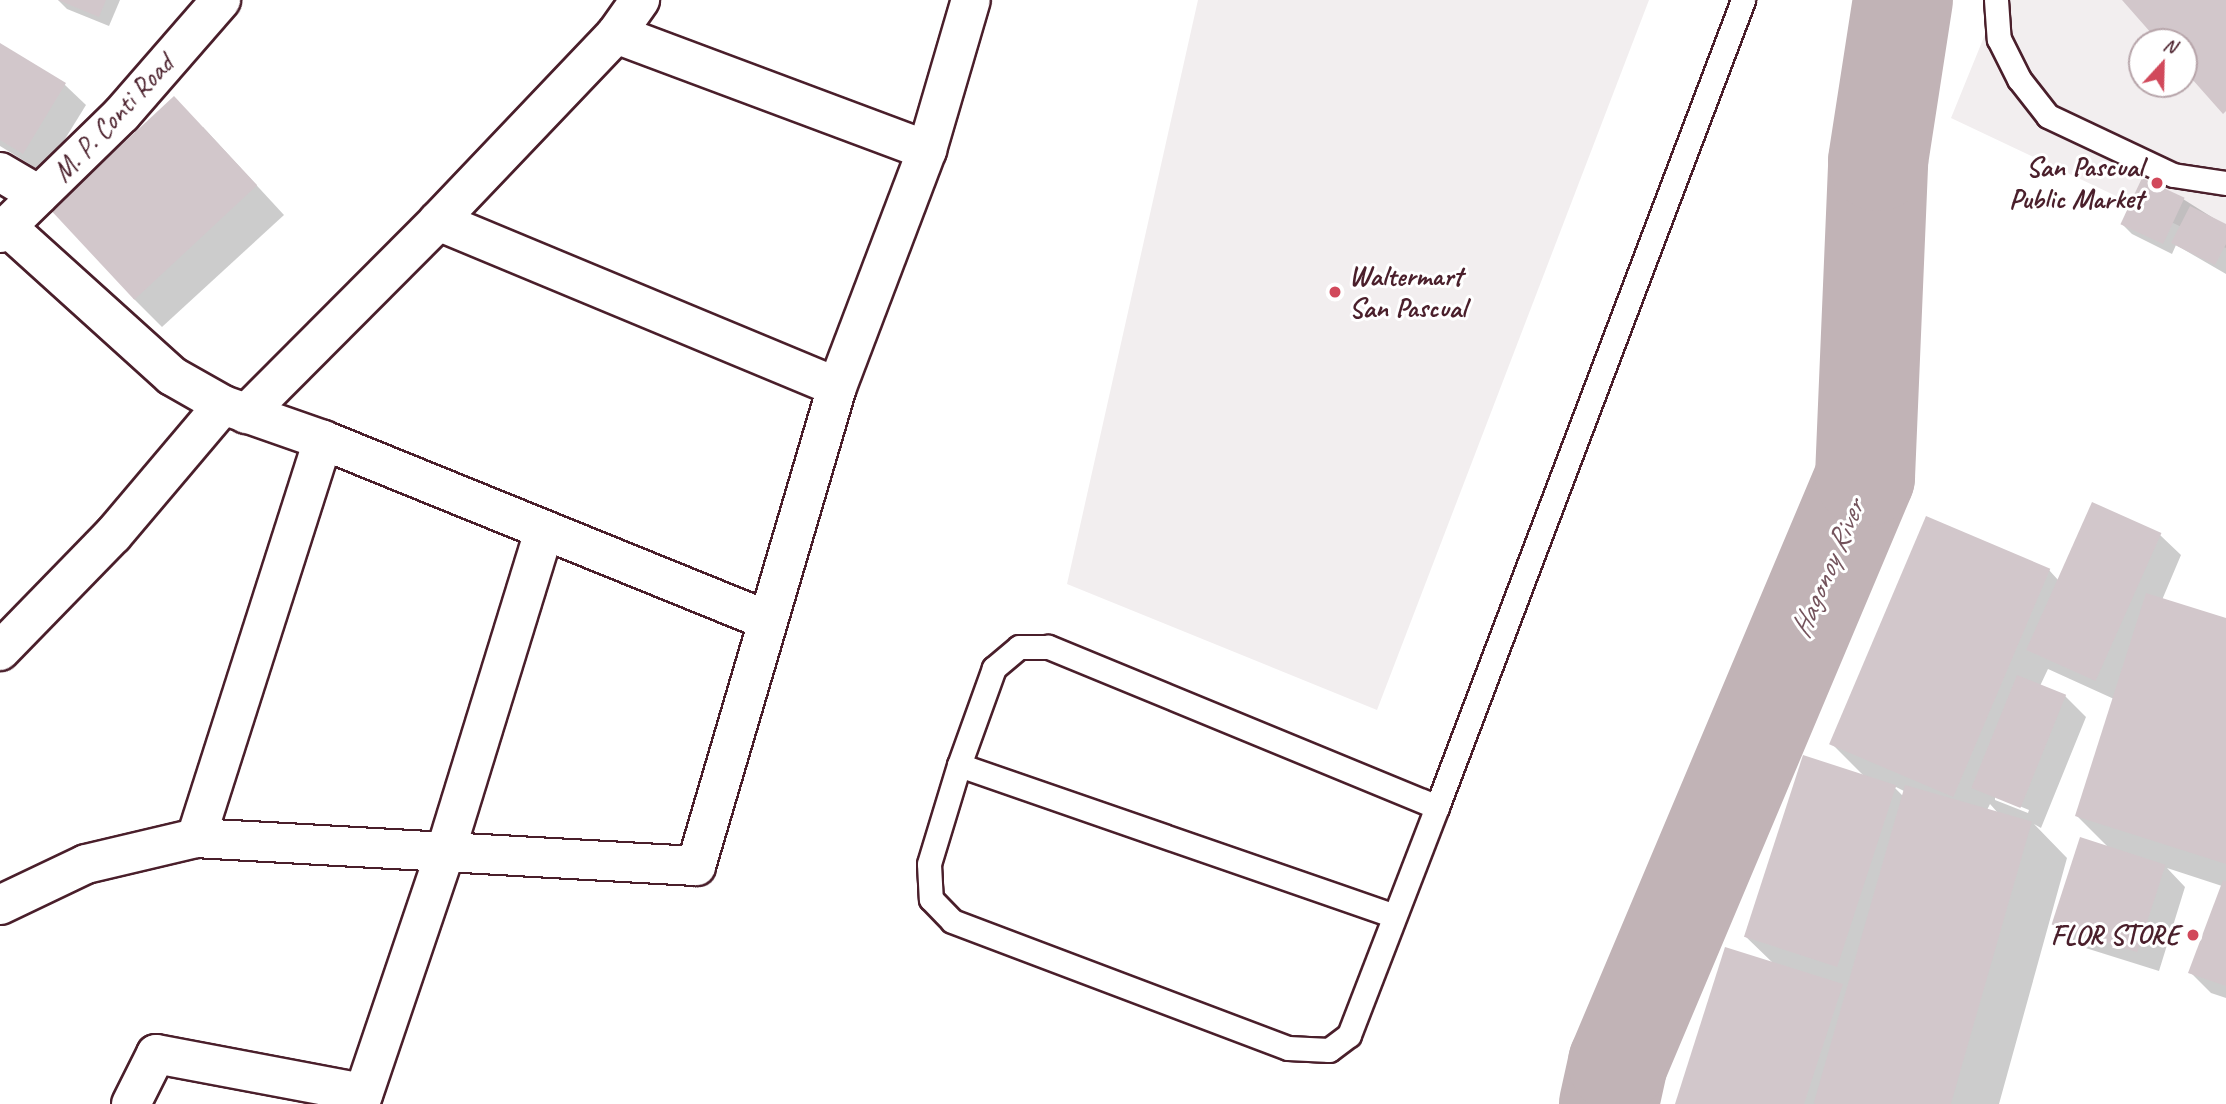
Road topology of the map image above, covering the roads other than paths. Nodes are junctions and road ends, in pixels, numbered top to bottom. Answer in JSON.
{"nodes":[{"id":1,"x":221,"y":0,"type":"edge"},
{"id":2,"x":640,"y":0,"type":"edge"},
{"id":3,"x":971,"y":0,"type":"edge"},
{"id":4,"x":1743,"y":0,"type":"edge"},
{"id":5,"x":1996,"y":0,"type":"edge"},
{"id":6,"x":616,"y":34,"type":"junction"},
{"id":7,"x":927,"y":150,"type":"junction"},
{"id":8,"x":0,"y":172,"type":"edge"},
{"id":9,"x":2226,"y":183,"type":"edge"},
{"id":10,"x":40,"y":195,"type":"junction"},
{"id":11,"x":438,"y":222,"type":"junction"},
{"id":12,"x":3,"y":230,"type":"edge"},
{"id":13,"x":838,"y":387,"type":"junction"},
{"id":14,"x":234,"y":409,"type":"junction"},
{"id":15,"x":323,"y":440,"type":"junction"},
{"id":16,"x":544,"y":531,"type":"junction"},
{"id":17,"x":766,"y":620,"type":"junction"},
{"id":18,"x":0,"y":651,"type":"edge"},
{"id":19,"x":959,"y":765,"type":"junction"},
{"id":20,"x":1437,"y":807,"type":"junction"},
{"id":21,"x":196,"y":838,"type":"junction"},
{"id":22,"x":445,"y":853,"type":"junction"},
{"id":23,"x":0,"y":905,"type":"edge"},
{"id":24,"x":1394,"y":916,"type":"junction"},
{"id":25,"x":361,"y":1099,"type":"edge"},
{"id":26,"x":131,"y":1104,"type":"edge"}],
"edges":[{"from":1,"to":10,"type":"street","name":"M. P. Conti Road"},
{"from":2,"to":6,"type":"street"},
{"from":3,"to":7,"type":"street"},
{"from":4,"to":20,"type":"lane"},
{"from":5,"to":9,"type":"lane"},
{"from":6,"to":7,"type":"street"},
{"from":6,"to":11,"type":"street"},
{"from":7,"to":13,"type":"street"},
{"from":8,"to":10,"type":"street"},
{"from":10,"to":12,"type":"street","name":"M. P. Conti Road"},
{"from":11,"to":13,"type":"street"},
{"from":11,"to":14,"type":"street"},
{"from":12,"to":14,"type":"street"},
{"from":13,"to":17,"type":"street"},
{"from":14,"to":15,"type":"street"},
{"from":14,"to":18,"type":"street"},
{"from":15,"to":16,"type":"street"},
{"from":15,"to":21,"type":"street"},
{"from":16,"to":17,"type":"street"},
{"from":16,"to":22,"type":"street"},
{"from":17,"to":22,"type":"street"},
{"from":19,"to":20,"type":"lane"},
{"from":19,"to":24,"type":"lane"},
{"from":19,"to":24,"type":"lane"},
{"from":20,"to":24,"type":"lane"},
{"from":21,"to":22,"type":"street"},
{"from":21,"to":23,"type":"street"},
{"from":22,"to":25,"type":"street"},
{"from":25,"to":26,"type":"street"}]}
